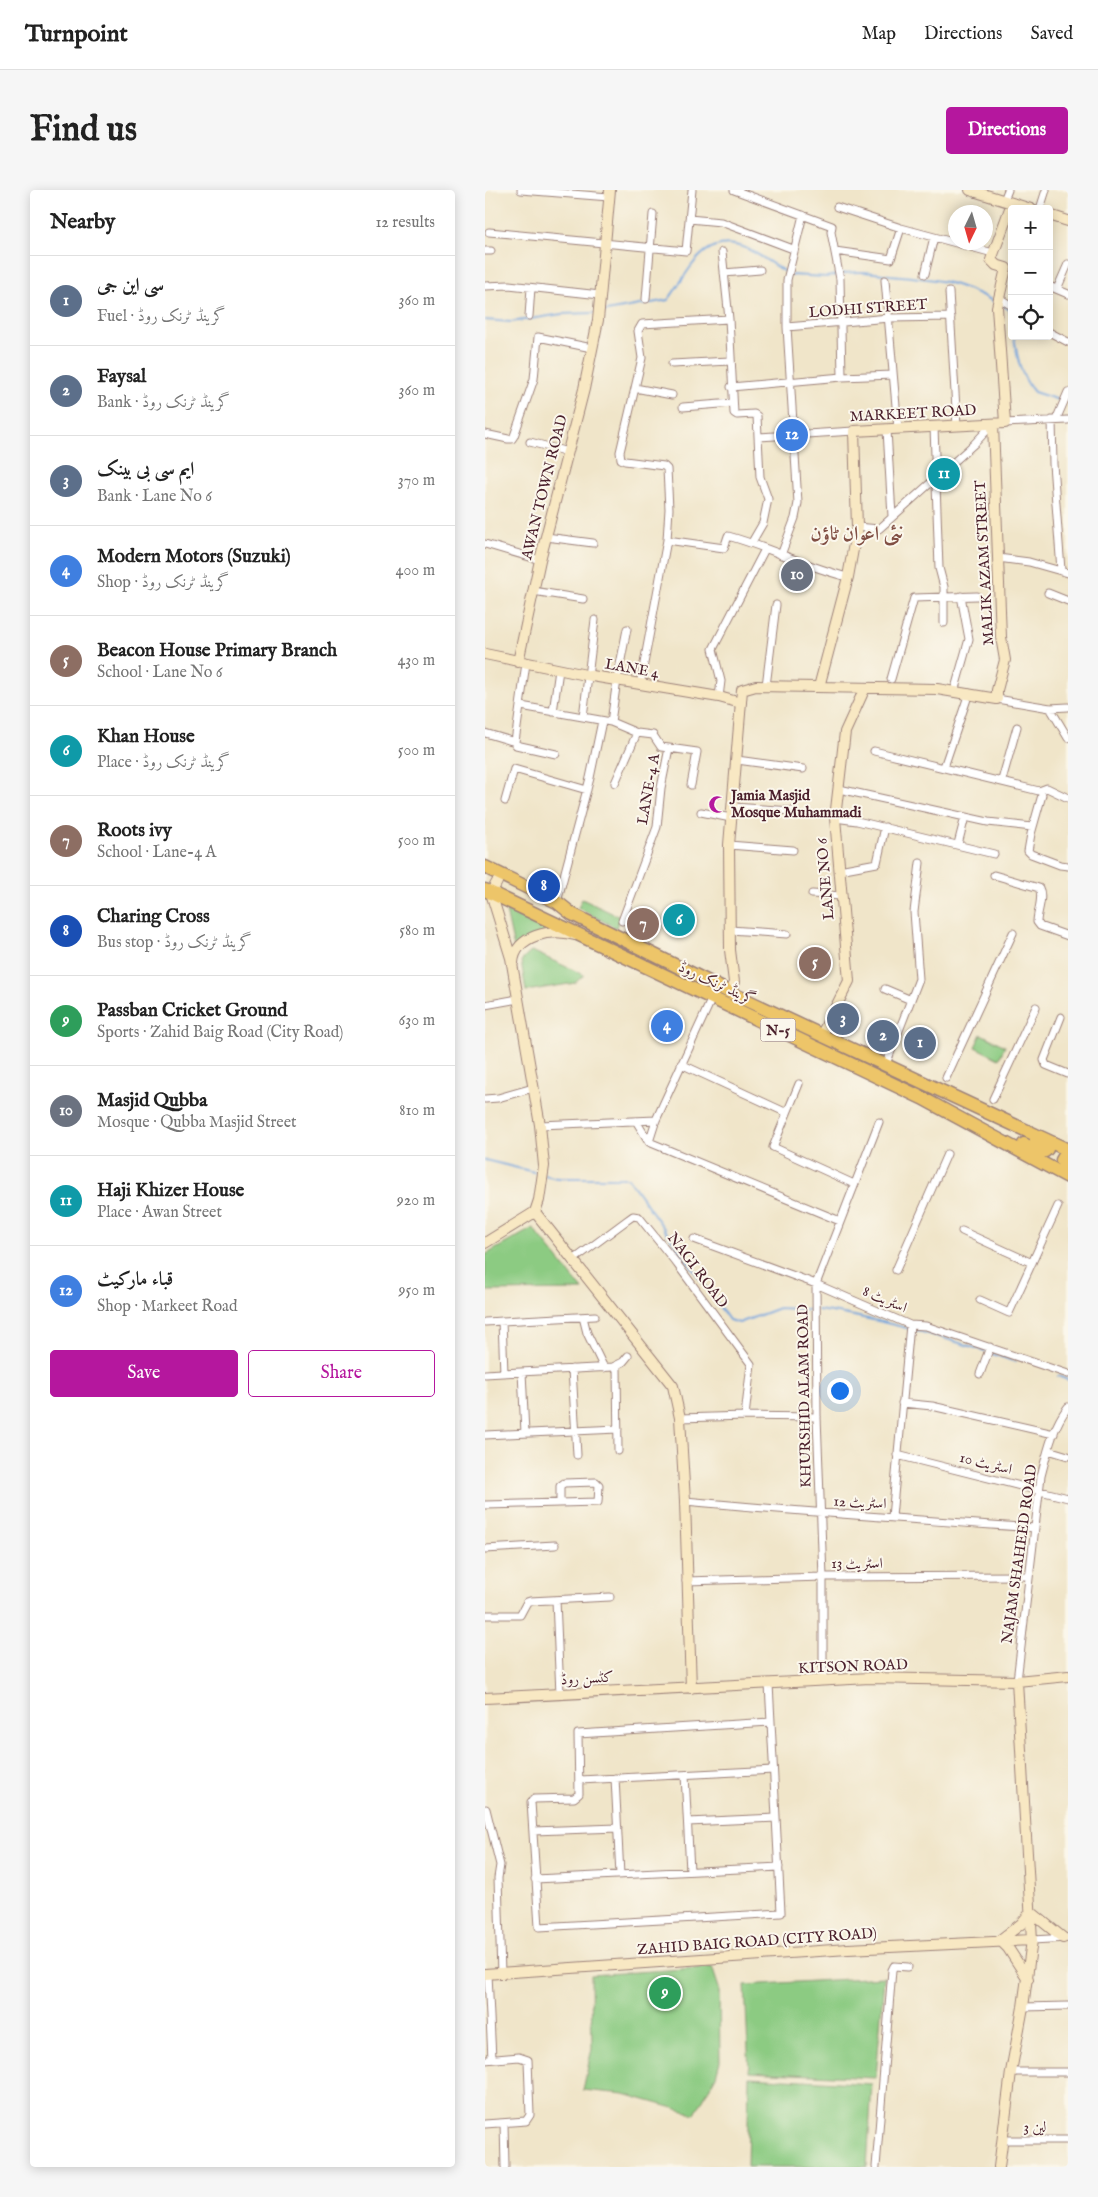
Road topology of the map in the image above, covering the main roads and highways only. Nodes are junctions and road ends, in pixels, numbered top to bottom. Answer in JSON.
{"nodes":[{"id":1,"x":485,"y":867,"type":"edge"},
{"id":2,"x":485,"y":876,"type":"edge"},
{"id":3,"x":491,"y":889,"type":"edge"},
{"id":4,"x":572,"y":914,"type":"junction"},
{"id":5,"x":922,"y":1098,"type":"junction"},
{"id":6,"x":968,"y":1102,"type":"junction"},
{"id":7,"x":1068,"y":1150,"type":"edge"},
{"id":8,"x":1068,"y":1156,"type":"edge"},
{"id":9,"x":1068,"y":1165,"type":"edge"},
{"id":10,"x":1068,"y":1176,"type":"edge"}],
"edges":[{"from":1,"to":4,"type":"highway","name":"گرینڈ ٹرنک روڈ","number":"N-5"},
{"from":2,"to":3,"type":"highway","name":"گرینڈ ٹرنک روڈ","number":"N-5"},
{"from":3,"to":4,"type":"highway","name":"گرینڈ ٹرنک روڈ","number":"N-5"},
{"from":3,"to":5,"type":"highway","name":"گرینڈ ٹرنک روڈ","number":"N-5"},
{"from":4,"to":6,"type":"highway","name":"گرینڈ ٹرنک روڈ","number":"N-5"},
{"from":5,"to":6,"type":"highway"},
{"from":5,"to":10,"type":"highway","name":"گرینڈ ٹرنک روڈ","number":"N-5"},
{"from":6,"to":7,"type":"highway","name":"گرینڈ ٹرنک روڈ","number":"N-5"},
{"from":8,"to":9,"type":"highway"}]}
